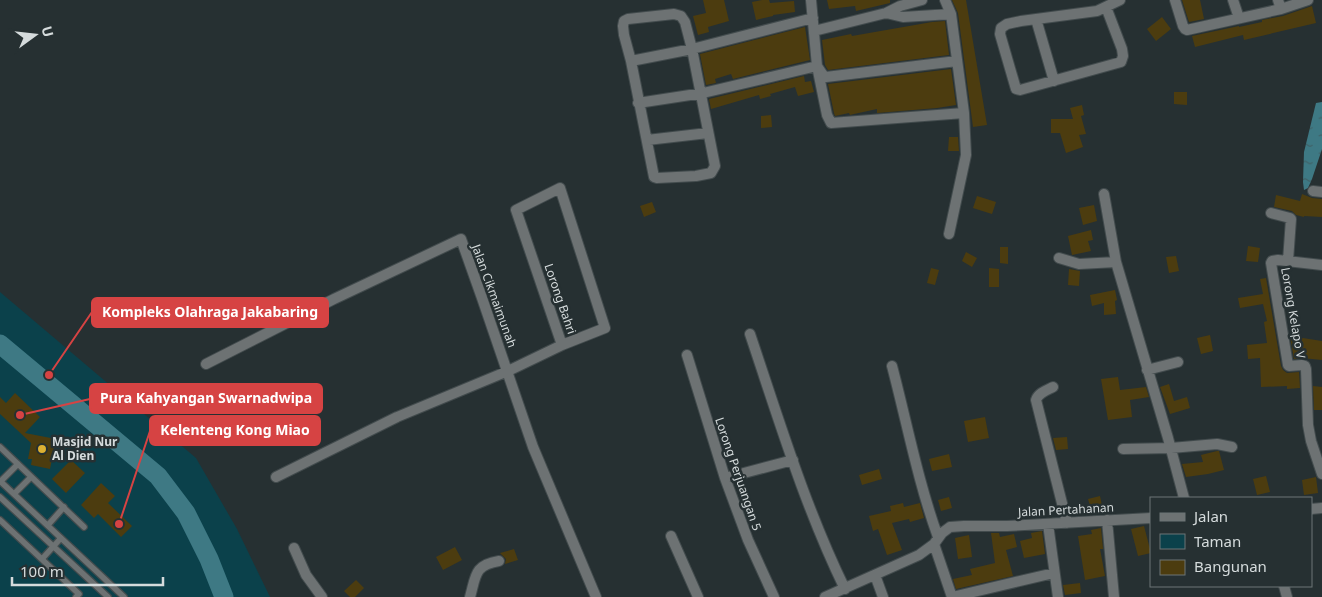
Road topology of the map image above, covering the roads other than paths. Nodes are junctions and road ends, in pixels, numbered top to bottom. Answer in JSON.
{"nodes":[{"id":1,"x":811,"y":0,"type":"edge"},
{"id":2,"x":922,"y":0,"type":"edge"},
{"id":3,"x":945,"y":0,"type":"edge"},
{"id":4,"x":1120,"y":0,"type":"edge"},
{"id":5,"x":1175,"y":0,"type":"edge"},
{"id":6,"x":1233,"y":0,"type":"edge"},
{"id":7,"x":1308,"y":0,"type":"edge"},
{"id":8,"x":1279,"y":4,"type":"edge"},
{"id":9,"x":1106,"y":7,"type":"junction"},
{"id":10,"x":886,"y":13,"type":"junction"},
{"id":11,"x":951,"y":14,"type":"junction"},
{"id":12,"x":813,"y":18,"type":"junction"},
{"id":13,"x":1239,"y":18,"type":"junction"},
{"id":14,"x":1036,"y":19,"type":"junction"},
{"id":15,"x":814,"y":31,"type":"junction"},
{"id":16,"x":692,"y":49,"type":"junction"},
{"id":17,"x":631,"y":61,"type":"junction"},
{"id":18,"x":957,"y":62,"type":"junction"},
{"id":19,"x":817,"y":66,"type":"junction"},
{"id":20,"x":1054,"y":81,"type":"junction"},
{"id":21,"x":700,"y":94,"type":"junction"},
{"id":22,"x":638,"y":103,"type":"junction"},
{"id":23,"x":964,"y":113,"type":"junction"},
{"id":24,"x":708,"y":133,"type":"junction"},
{"id":25,"x":647,"y":140,"type":"junction"},
{"id":26,"x":1104,"y":194,"type":"dead end"},
{"id":27,"x":1271,"y":213,"type":"dead end"},
{"id":28,"x":950,"y":234,"type":"dead end"},
{"id":29,"x":1059,"y":258,"type":"dead end"},
{"id":30,"x":1288,"y":261,"type":"junction"},
{"id":31,"x":1116,"y":262,"type":"junction"},
{"id":32,"x":1322,"y":265,"type":"edge"},
{"id":33,"x":750,"y":334,"type":"dead end"},
{"id":34,"x":562,"y":345,"type":"junction"},
{"id":35,"x":687,"y":355,"type":"dead end"},
{"id":36,"x":1178,"y":362,"type":"dead end"},
{"id":37,"x":206,"y":364,"type":"dead end"},
{"id":38,"x":892,"y":366,"type":"dead end"},
{"id":39,"x":1147,"y":370,"type":"junction"},
{"id":40,"x":508,"y":372,"type":"junction"},
{"id":41,"x":1053,"y":387,"type":"dead end"},
{"id":42,"x":1232,"y":447,"type":"dead end"},
{"id":43,"x":0,"y":448,"type":"edge"},
{"id":44,"x":1170,"y":448,"type":"junction"},
{"id":45,"x":1123,"y":449,"type":"dead end"},
{"id":46,"x":793,"y":460,"type":"junction"},
{"id":47,"x":18,"y":464,"type":"junction"},
{"id":48,"x":1322,"y":474,"type":"edge"},
{"id":49,"x":31,"y":476,"type":"junction"},
{"id":50,"x":276,"y":477,"type":"dead end"},
{"id":51,"x":725,"y":478,"type":"junction"},
{"id":52,"x":0,"y":481,"type":"edge"},
{"id":53,"x":14,"y":494,"type":"junction"},
{"id":54,"x":0,"y":497,"type":"edge"},
{"id":55,"x":1184,"y":497,"type":"edge"},
{"id":56,"x":64,"y":507,"type":"junction"},
{"id":57,"x":1150,"y":518,"type":"edge"},
{"id":58,"x":0,"y":520,"type":"edge"},
{"id":59,"x":1107,"y":520,"type":"junction"},
{"id":60,"x":1067,"y":523,"type":"junction"},
{"id":61,"x":1048,"y":524,"type":"junction"},
{"id":62,"x":48,"y":525,"type":"junction"},
{"id":63,"x":84,"y":526,"type":"dead end"},
{"id":64,"x":671,"y":536,"type":"dead end"},
{"id":65,"x":61,"y":538,"type":"junction"},
{"id":66,"x":936,"y":541,"type":"junction"},
{"id":67,"x":54,"y":546,"type":"junction"},
{"id":68,"x":294,"y":548,"type":"dead end"},
{"id":69,"x":42,"y":559,"type":"junction"},
{"id":70,"x":499,"y":561,"type":"dead end"},
{"id":71,"x":1054,"y":573,"type":"junction"},
{"id":72,"x":875,"y":575,"type":"junction"},
{"id":73,"x":845,"y":589,"type":"junction"},
{"id":74,"x":76,"y":597,"type":"edge"},
{"id":75,"x":108,"y":597,"type":"edge"},
{"id":76,"x":124,"y":597,"type":"edge"},
{"id":77,"x":322,"y":597,"type":"edge"},
{"id":78,"x":470,"y":597,"type":"edge"},
{"id":79,"x":596,"y":597,"type":"edge"},
{"id":80,"x":698,"y":597,"type":"edge"},
{"id":81,"x":774,"y":597,"type":"edge"},
{"id":82,"x":825,"y":597,"type":"edge"},
{"id":83,"x":883,"y":597,"type":"edge"},
{"id":84,"x":1058,"y":597,"type":"edge"},
{"id":85,"x":1114,"y":597,"type":"edge"}],
"edges":[{"from":1,"to":12,"type":"street"},
{"from":2,"to":10,"type":"street"},
{"from":3,"to":11,"type":"street"},
{"from":4,"to":9,"type":"street"},
{"from":5,"to":13,"type":"street"},
{"from":6,"to":13,"type":"street"},
{"from":7,"to":8,"type":"street"},
{"from":8,"to":13,"type":"street"},
{"from":9,"to":14,"type":"street"},
{"from":9,"to":20,"type":"street"},
{"from":10,"to":11,"type":"street"},
{"from":10,"to":15,"type":"street"},
{"from":11,"to":18,"type":"street"},
{"from":12,"to":15,"type":"street"},
{"from":12,"to":16,"type":"street"},
{"from":14,"to":20,"type":"street"},
{"from":14,"to":20,"type":"street"},
{"from":15,"to":19,"type":"street"},
{"from":16,"to":17,"type":"street"},
{"from":16,"to":17,"type":"street"},
{"from":16,"to":21,"type":"street"},
{"from":17,"to":22,"type":"street"},
{"from":18,"to":19,"type":"street"},
{"from":18,"to":23,"type":"street"},
{"from":19,"to":21,"type":"street"},
{"from":19,"to":23,"type":"street"},
{"from":21,"to":22,"type":"street"},
{"from":21,"to":24,"type":"street"},
{"from":22,"to":25,"type":"street"},
{"from":23,"to":28,"type":"street"},
{"from":24,"to":25,"type":"street"},
{"from":24,"to":25,"type":"street"},
{"from":26,"to":31,"type":"street"},
{"from":27,"to":30,"type":"street"},
{"from":29,"to":31,"type":"street"},
{"from":30,"to":32,"type":"street"},
{"from":30,"to":48,"type":"street","name":"Lorong Kelapo V"},
{"from":31,"to":39,"type":"street"},
{"from":33,"to":46,"type":"street"},
{"from":34,"to":34,"type":"street","name":"Lorong Bahri"},
{"from":34,"to":40,"type":"street"},
{"from":35,"to":51,"type":"street","name":"Lorong Perjuangan 5"},
{"from":36,"to":39,"type":"street"},
{"from":37,"to":40,"type":"street","name":"Jalan Cikmaimunah"},
{"from":38,"to":66,"type":"street"},
{"from":39,"to":44,"type":"street"},
{"from":40,"to":50,"type":"street"},
{"from":40,"to":79,"type":"street","name":"Jalan Cikmaimunah"},
{"from":41,"to":60,"type":"street"},
{"from":42,"to":44,"type":"street"},
{"from":43,"to":47,"type":"lane"},
{"from":44,"to":45,"type":"street"},
{"from":44,"to":55,"type":"street"},
{"from":46,"to":51,"type":"street"},
{"from":46,"to":73,"type":"street"},
{"from":47,"to":49,"type":"lane"},
{"from":47,"to":52,"type":"lane"},
{"from":49,"to":53,"type":"lane"},
{"from":49,"to":56,"type":"lane"},
{"from":51,"to":81,"type":"street","name":"Lorong Perjuangan 5"},
{"from":52,"to":53,"type":"lane"},
{"from":53,"to":62,"type":"lane"},
{"from":54,"to":67,"type":"lane"},
{"from":56,"to":62,"type":"lane"},
{"from":56,"to":63,"type":"lane"},
{"from":57,"to":59,"type":"street","name":"Jalan Pertahanan"},
{"from":58,"to":69,"type":"lane"},
{"from":59,"to":60,"type":"street","name":"Jalan Pertahanan"},
{"from":59,"to":85,"type":"street"},
{"from":60,"to":61,"type":"street","name":"Jalan Pertahanan"},
{"from":61,"to":66,"type":"street","name":"Jalan Pertahanan"},
{"from":61,"to":71,"type":"street"},
{"from":62,"to":65,"type":"lane"},
{"from":64,"to":80,"type":"street"},
{"from":65,"to":67,"type":"lane"},
{"from":65,"to":76,"type":"lane"},
{"from":66,"to":71,"type":"street"},
{"from":66,"to":72,"type":"street","name":"Jalan Pertahanan"},
{"from":67,"to":69,"type":"lane"},
{"from":67,"to":75,"type":"lane"},
{"from":68,"to":77,"type":"street"},
{"from":69,"to":74,"type":"lane"},
{"from":70,"to":78,"type":"street"},
{"from":71,"to":84,"type":"street"},
{"from":72,"to":73,"type":"street","name":"Jalan Pertahanan"},
{"from":72,"to":83,"type":"street"},
{"from":73,"to":82,"type":"street","name":"Jalan Pertahanan"}]}
